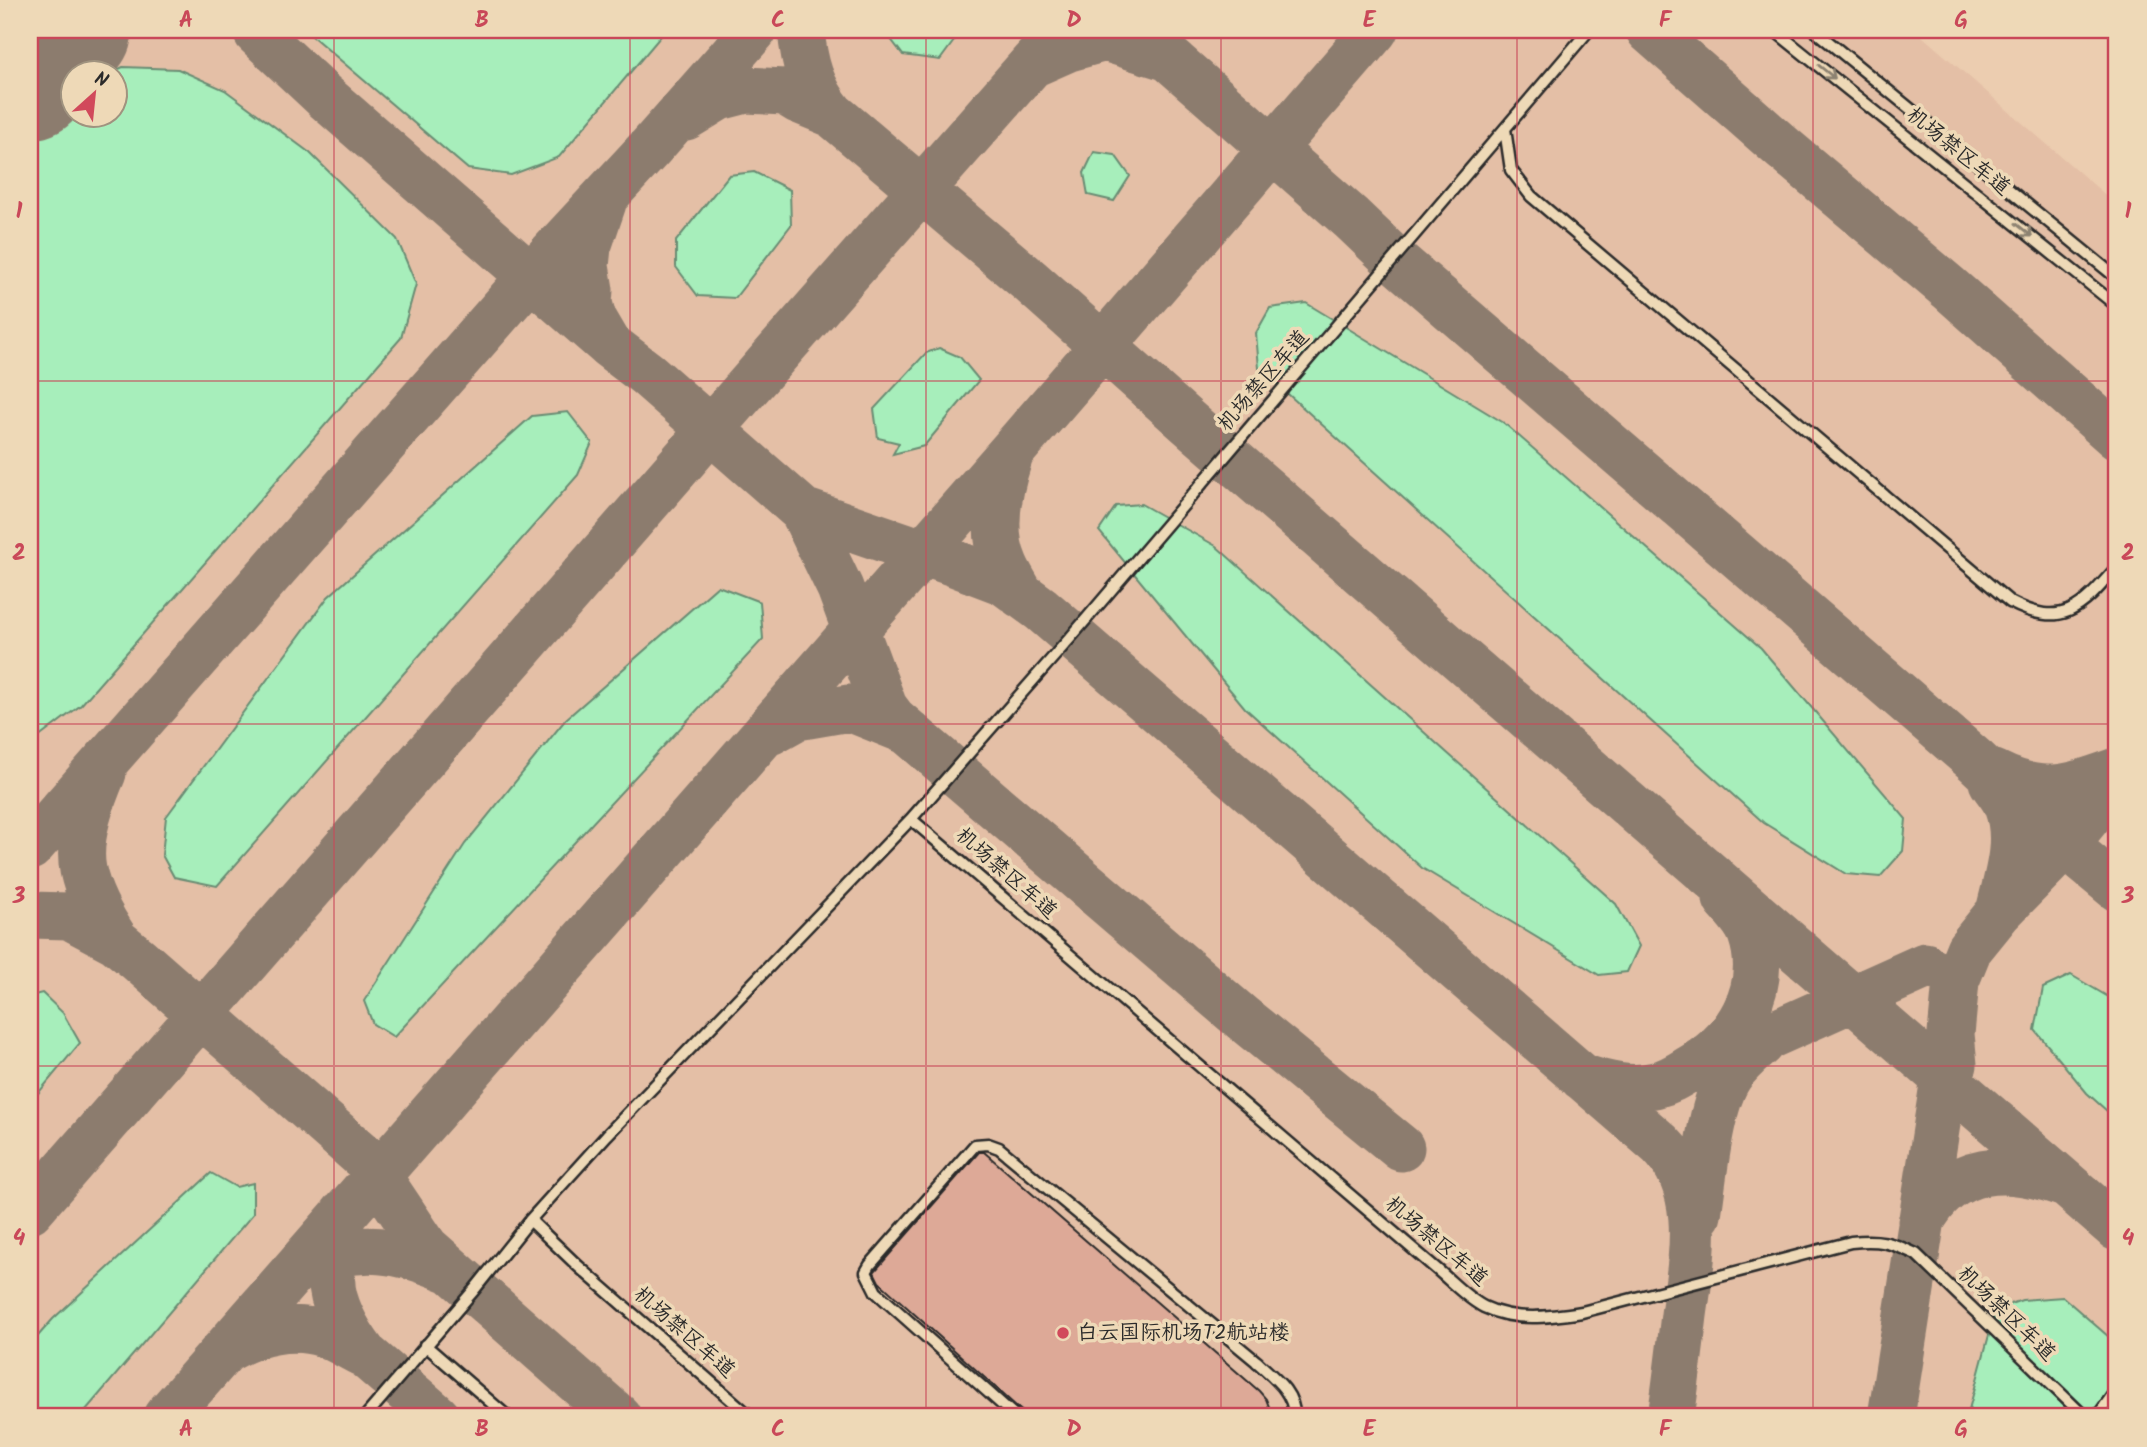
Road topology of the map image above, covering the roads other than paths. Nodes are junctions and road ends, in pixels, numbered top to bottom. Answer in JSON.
{"nodes":[{"id":1,"x":1589,"y":30,"type":"edge"},
{"id":2,"x":1774,"y":30,"type":"edge"},
{"id":3,"x":1814,"y":30,"type":"edge"},
{"id":4,"x":1505,"y":129,"type":"junction"},
{"id":5,"x":2117,"y":278,"type":"edge"},
{"id":6,"x":2117,"y":306,"type":"edge"},
{"id":7,"x":2117,"y":567,"type":"edge"},
{"id":8,"x":911,"y":819,"type":"junction"},
{"id":9,"x":530,"y":1220,"type":"junction"},
{"id":10,"x":425,"y":1345,"type":"junction"},
{"id":11,"x":2117,"y":1389,"type":"edge"},
{"id":12,"x":365,"y":1417,"type":"edge"},
{"id":13,"x":508,"y":1417,"type":"edge"},
{"id":14,"x":751,"y":1417,"type":"edge"},
{"id":15,"x":1016,"y":1417,"type":"edge"},
{"id":16,"x":1294,"y":1417,"type":"edge"},
{"id":17,"x":2085,"y":1417,"type":"edge"},
{"id":18,"x":2097,"y":1417,"type":"edge"}],
"edges":[{"from":1,"to":4,"type":"lane","name":"机场禁区车道"},
{"from":2,"to":6,"type":"lane","name":"机场禁区车道","one_way":true},
{"from":3,"to":5,"type":"lane","name":"机场禁区车道"},
{"from":4,"to":7,"type":"lane"},
{"from":4,"to":8,"type":"lane","name":"机场禁区车道"},
{"from":8,"to":9,"type":"lane","name":"机场禁区车道"},
{"from":8,"to":17,"type":"lane","name":"机场禁区车道"},
{"from":9,"to":10,"type":"lane","name":"机场禁区车道"},
{"from":9,"to":14,"type":"lane","name":"机场禁区车道"},
{"from":10,"to":12,"type":"lane","name":"机场禁区车道"},
{"from":10,"to":13,"type":"lane"},
{"from":11,"to":18,"type":"lane"},
{"from":15,"to":16,"type":"lane"}]}
